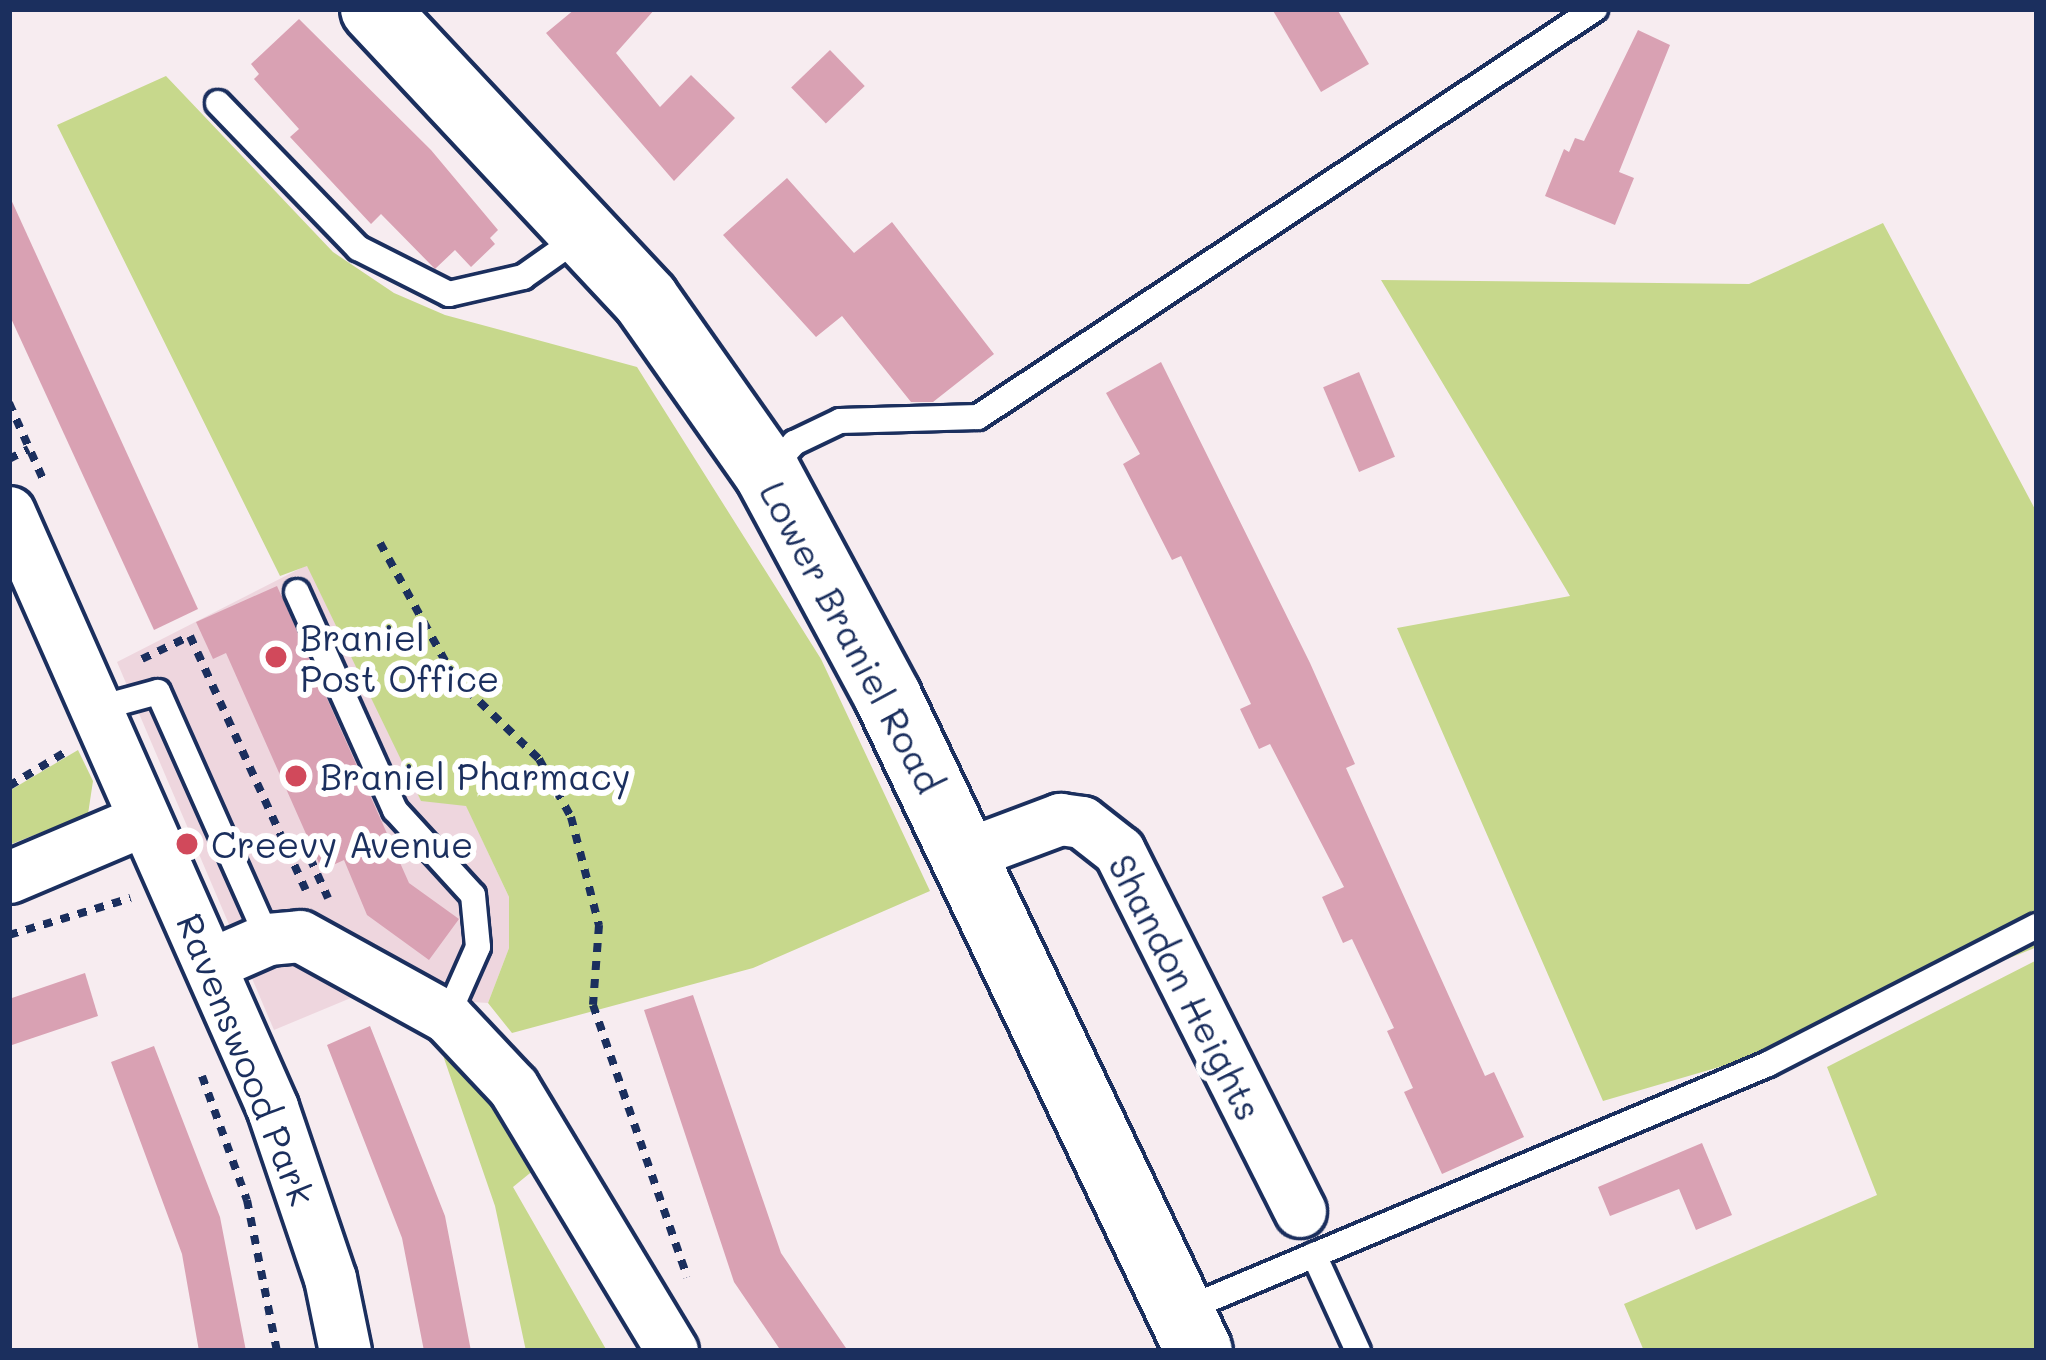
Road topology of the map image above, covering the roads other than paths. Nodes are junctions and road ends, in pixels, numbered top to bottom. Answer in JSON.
{"nodes":[{"id":1,"x":374,"y":9,"type":"edge"},
{"id":2,"x":1595,"y":9,"type":"edge"},
{"id":3,"x":218,"y":103,"type":"dead end"},
{"id":4,"x":586,"y":232,"type":"junction"},
{"id":5,"x":767,"y":472,"type":"junction"},
{"id":6,"x":9,"y":512,"type":"edge"},
{"id":7,"x":297,"y":592,"type":"dead end"},
{"id":8,"x":101,"y":720,"type":"junction"},
{"id":9,"x":129,"y":826,"type":"junction"},
{"id":10,"x":964,"y":855,"type":"junction"},
{"id":11,"x":9,"y":877,"type":"edge"},
{"id":12,"x":2037,"y":926,"type":"edge"},
{"id":13,"x":268,"y":939,"type":"junction"},
{"id":14,"x":211,"y":964,"type":"junction"},
{"id":15,"x":447,"y":1017,"type":"junction"},
{"id":16,"x":1307,"y":1233,"type":"junction"},
{"id":17,"x":1190,"y":1331,"type":"edge"},
{"id":18,"x":345,"y":1351,"type":"edge"},
{"id":19,"x":672,"y":1351,"type":"edge"},
{"id":20,"x":1358,"y":1351,"type":"edge"}],
"edges":[{"from":1,"to":4,"type":"street","name":"Lower Braniel Road"},
{"from":2,"to":5,"type":"lane"},
{"from":3,"to":4,"type":"lane"},
{"from":4,"to":5,"type":"street","name":"Lower Braniel Road"},
{"from":5,"to":10,"type":"street","name":"Lower Braniel Road"},
{"from":6,"to":8,"type":"street","name":"Ravenswood Park"},
{"from":7,"to":15,"type":"lane"},
{"from":8,"to":9,"type":"street","name":"Ravenswood Park"},
{"from":8,"to":13,"type":"lane"},
{"from":9,"to":11,"type":"street"},
{"from":9,"to":14,"type":"street","name":"Ravenswood Park"},
{"from":10,"to":16,"type":"street","name":"Shandon Heights"},
{"from":10,"to":17,"type":"street","name":"Lower Braniel Road"},
{"from":12,"to":16,"type":"lane"},
{"from":13,"to":14,"type":"street"},
{"from":13,"to":15,"type":"street"},
{"from":14,"to":18,"type":"street","name":"Ravenswood Park"},
{"from":15,"to":19,"type":"street"},
{"from":16,"to":17,"type":"lane"},
{"from":16,"to":20,"type":"lane"}]}
